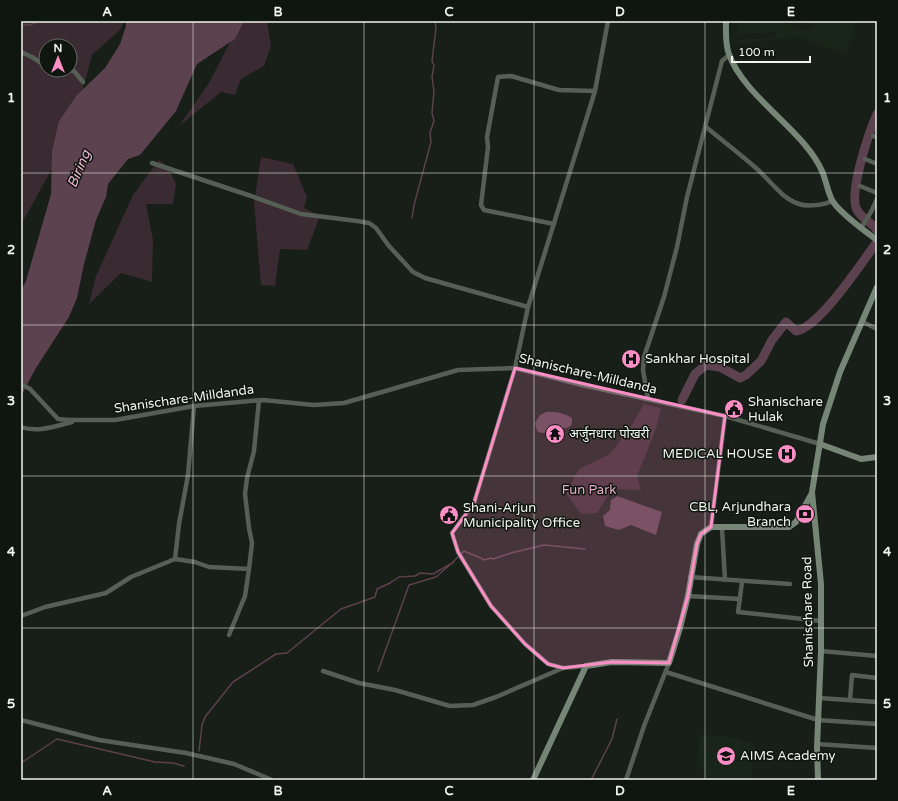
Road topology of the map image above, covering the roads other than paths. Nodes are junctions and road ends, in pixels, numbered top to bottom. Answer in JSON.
{"nodes":[{"id":1,"x":608,"y":21,"type":"edge"},
{"id":2,"x":726,"y":21,"type":"edge"},
{"id":3,"x":21,"y":52,"type":"edge"},
{"id":4,"x":729,"y":55,"type":"junction"},
{"id":5,"x":38,"y":61,"type":"edge"},
{"id":6,"x":78,"y":76,"type":"edge"},
{"id":7,"x":83,"y":82,"type":"dead end"},
{"id":8,"x":594,"y":91,"type":"junction"},
{"id":9,"x":706,"y":127,"type":"junction"},
{"id":10,"x":865,"y":159,"type":"dead end"},
{"id":11,"x":152,"y":163,"type":"dead end"},
{"id":12,"x":877,"y":164,"type":"edge"},
{"id":13,"x":860,"y":186,"type":"dead end"},
{"id":14,"x":877,"y":193,"type":"edge"},
{"id":15,"x":877,"y":199,"type":"edge"},
{"id":16,"x":832,"y":201,"type":"junction"},
{"id":17,"x":554,"y":224,"type":"junction"},
{"id":18,"x":861,"y":228,"type":"junction"},
{"id":19,"x":877,"y":240,"type":"edge"},
{"id":20,"x":877,"y":286,"type":"edge"},
{"id":21,"x":528,"y":307,"type":"junction"},
{"id":22,"x":863,"y":322,"type":"junction"},
{"id":23,"x":877,"y":329,"type":"edge"},
{"id":24,"x":515,"y":368,"type":"junction"},
{"id":25,"x":21,"y":384,"type":"edge"},
{"id":26,"x":648,"y":399,"type":"junction"},
{"id":27,"x":259,"y":400,"type":"junction"},
{"id":28,"x":194,"y":406,"type":"junction"},
{"id":29,"x":725,"y":416,"type":"junction"},
{"id":30,"x":82,"y":420,"type":"junction"},
{"id":31,"x":21,"y":427,"type":"edge"},
{"id":32,"x":820,"y":444,"type":"junction"},
{"id":33,"x":877,"y":457,"type":"edge"},
{"id":34,"x":812,"y":492,"type":"junction"},
{"id":35,"x":711,"y":527,"type":"junction"},
{"id":36,"x":722,"y":528,"type":"junction"},
{"id":37,"x":175,"y":559,"type":"junction"},
{"id":38,"x":249,"y":569,"type":"junction"},
{"id":39,"x":690,"y":577,"type":"junction"},
{"id":40,"x":726,"y":580,"type":"junction"},
{"id":41,"x":742,"y":582,"type":"junction"},
{"id":42,"x":790,"y":584,"type":"dead end"},
{"id":43,"x":688,"y":596,"type":"junction"},
{"id":44,"x":740,"y":599,"type":"junction"},
{"id":45,"x":21,"y":616,"type":"edge"},
{"id":46,"x":821,"y":621,"type":"junction"},
{"id":47,"x":229,"y":635,"type":"dead end"},
{"id":48,"x":821,"y":651,"type":"junction"},
{"id":49,"x":877,"y":656,"type":"edge"},
{"id":50,"x":669,"y":663,"type":"junction"},
{"id":51,"x":586,"y":666,"type":"junction"},
{"id":52,"x":563,"y":668,"type":"junction"},
{"id":53,"x":323,"y":671,"type":"dead end"},
{"id":54,"x":666,"y":672,"type":"junction"},
{"id":55,"x":877,"y":678,"type":"edge"},
{"id":56,"x":819,"y":698,"type":"junction"},
{"id":57,"x":850,"y":700,"type":"junction"},
{"id":58,"x":877,"y":702,"type":"edge"},
{"id":59,"x":21,"y":720,"type":"edge"},
{"id":60,"x":818,"y":720,"type":"junction"},
{"id":61,"x":877,"y":724,"type":"edge"},
{"id":62,"x":817,"y":744,"type":"junction"},
{"id":63,"x":877,"y":748,"type":"edge"},
{"id":64,"x":272,"y":780,"type":"edge"},
{"id":65,"x":533,"y":780,"type":"edge"},
{"id":66,"x":626,"y":780,"type":"edge"},
{"id":67,"x":818,"y":780,"type":"edge"}],
"edges":[{"from":1,"to":8,"type":"street"},
{"from":2,"to":4,"type":"street"},
{"from":3,"to":5,"type":"street"},
{"from":4,"to":9,"type":"street"},
{"from":4,"to":16,"type":"street"},
{"from":6,"to":7,"type":"street"},
{"from":8,"to":17,"type":"street"},
{"from":8,"to":17,"type":"street"},
{"from":9,"to":16,"type":"street"},
{"from":9,"to":26,"type":"street"},
{"from":10,"to":12,"type":"street"},
{"from":11,"to":21,"type":"street"},
{"from":13,"to":14,"type":"street"},
{"from":15,"to":18,"type":"street"},
{"from":16,"to":18,"type":"street"},
{"from":17,"to":21,"type":"street"},
{"from":18,"to":19,"type":"street"},
{"from":20,"to":22,"type":"street","name":"Shanischare Road"},
{"from":21,"to":24,"type":"street"},
{"from":22,"to":23,"type":"street"},
{"from":22,"to":32,"type":"street","name":"Shanischare Road"},
{"from":24,"to":26,"type":"street","name":"Shanischare-Milldanda"},
{"from":24,"to":27,"type":"street","name":"Shanischare-Milldanda"},
{"from":24,"to":52,"type":"street"},
{"from":25,"to":30,"type":"street","name":"Shanischare-Milldanda"},
{"from":26,"to":29,"type":"street","name":"Shanischare-Milldanda"},
{"from":27,"to":28,"type":"street","name":"Shanischare-Milldanda"},
{"from":27,"to":38,"type":"street"},
{"from":28,"to":30,"type":"street","name":"Shanischare-Milldanda"},
{"from":28,"to":37,"type":"street"},
{"from":29,"to":32,"type":"street","name":"Shanischare-Milldanda"},
{"from":29,"to":35,"type":"street"},
{"from":30,"to":31,"type":"street"},
{"from":32,"to":33,"type":"street"},
{"from":32,"to":34,"type":"street","name":"Shanischare Road"},
{"from":34,"to":36,"type":"street"},
{"from":34,"to":46,"type":"street","name":"Shanischare Road"},
{"from":35,"to":36,"type":"street"},
{"from":35,"to":39,"type":"street"},
{"from":36,"to":40,"type":"street"},
{"from":37,"to":38,"type":"street"},
{"from":37,"to":45,"type":"street"},
{"from":38,"to":47,"type":"street"},
{"from":39,"to":40,"type":"street"},
{"from":39,"to":43,"type":"street"},
{"from":40,"to":41,"type":"street"},
{"from":41,"to":42,"type":"street"},
{"from":41,"to":44,"type":"street"},
{"from":43,"to":44,"type":"street"},
{"from":43,"to":50,"type":"street"},
{"from":44,"to":46,"type":"street"},
{"from":46,"to":48,"type":"street","name":"Shanischare Road"},
{"from":48,"to":49,"type":"street"},
{"from":48,"to":56,"type":"street","name":"Shanischare Road"},
{"from":50,"to":51,"type":"street"},
{"from":50,"to":54,"type":"street"},
{"from":51,"to":52,"type":"street"},
{"from":51,"to":65,"type":"street"},
{"from":52,"to":53,"type":"street"},
{"from":54,"to":60,"type":"street"},
{"from":54,"to":66,"type":"street"},
{"from":55,"to":57,"type":"street"},
{"from":56,"to":57,"type":"street"},
{"from":56,"to":60,"type":"street","name":"Shanischare Road"},
{"from":57,"to":58,"type":"street"},
{"from":59,"to":64,"type":"street"},
{"from":60,"to":61,"type":"street"},
{"from":60,"to":62,"type":"street","name":"Shanischare Road"},
{"from":62,"to":63,"type":"street"},
{"from":62,"to":67,"type":"street","name":"Shanischare Road"}]}
